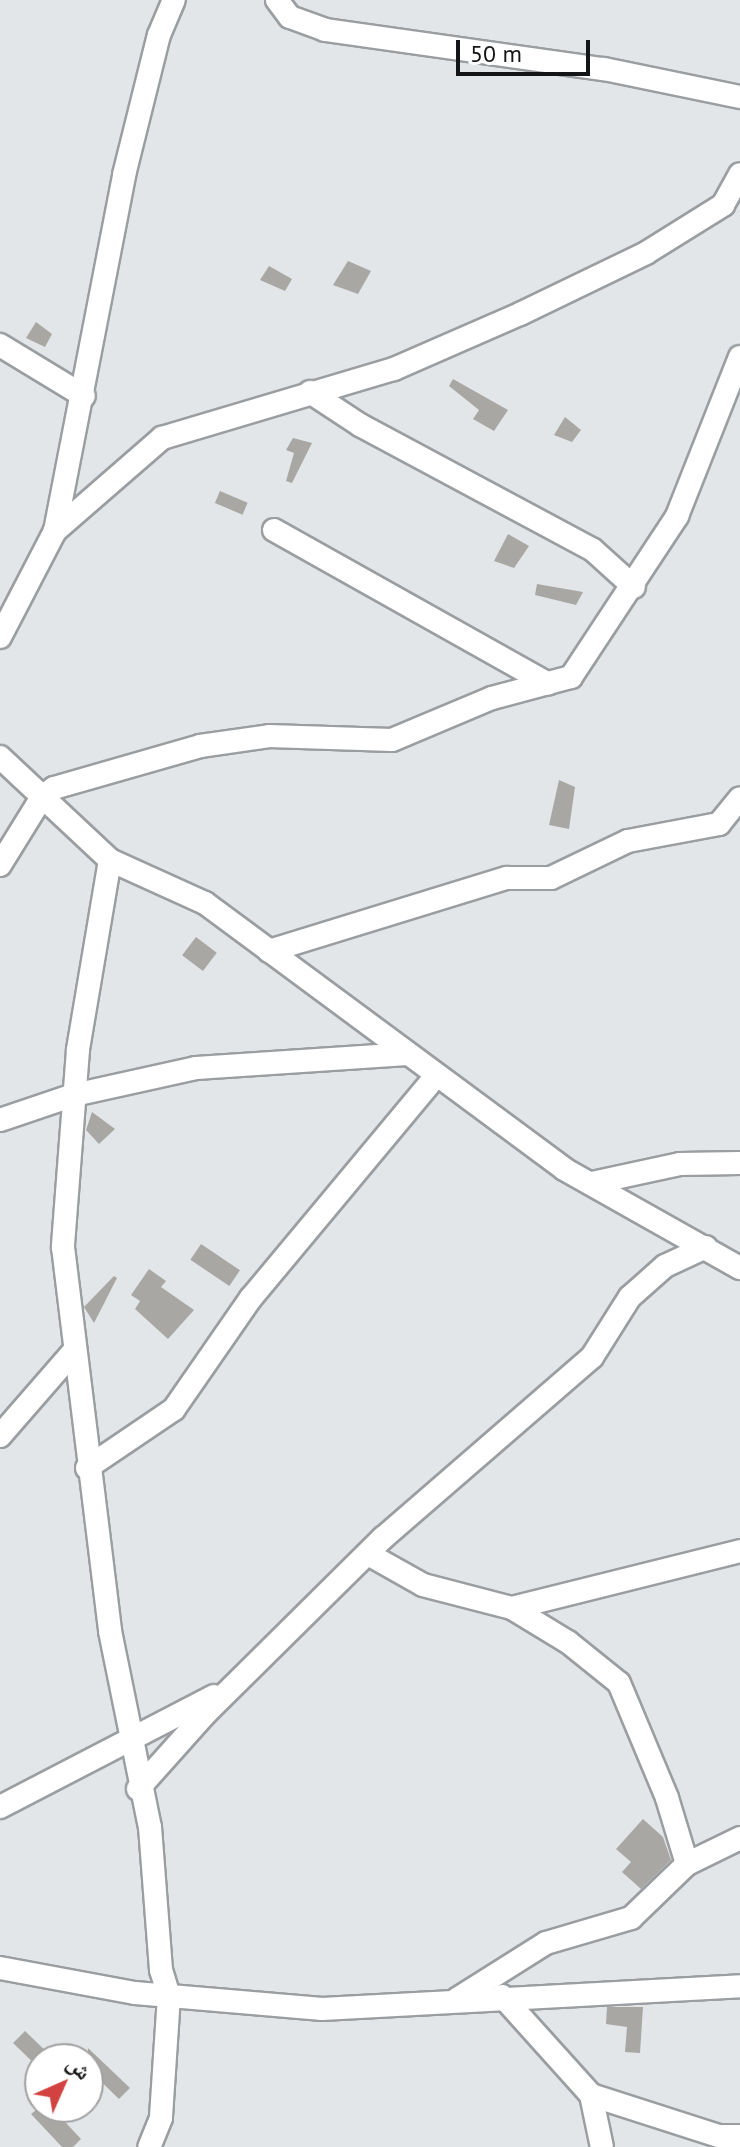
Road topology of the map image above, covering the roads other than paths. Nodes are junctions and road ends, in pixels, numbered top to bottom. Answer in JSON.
{"nodes":[{"id":1,"x":174,"y":0,"type":"edge"},
{"id":2,"x":277,"y":0,"type":"edge"},
{"id":3,"x":740,"y":97,"type":"edge"},
{"id":4,"x":740,"y":174,"type":"edge"},
{"id":5,"x":0,"y":345,"type":"edge"},
{"id":6,"x":740,"y":357,"type":"edge"},
{"id":7,"x":310,"y":392,"type":"junction"},
{"id":8,"x":84,"y":396,"type":"junction"},
{"id":9,"x":274,"y":530,"type":"dead end"},
{"id":10,"x":55,"y":531,"type":"junction"},
{"id":11,"x":634,"y":587,"type":"junction"},
{"id":12,"x":0,"y":637,"type":"edge"},
{"id":13,"x":548,"y":684,"type":"junction"},
{"id":14,"x":0,"y":757,"type":"edge"},
{"id":15,"x":42,"y":797,"type":"junction"},
{"id":16,"x":740,"y":798,"type":"edge"},
{"id":17,"x":110,"y":860,"type":"junction"},
{"id":18,"x":0,"y":865,"type":"edge"},
{"id":19,"x":269,"y":951,"type":"junction"},
{"id":20,"x":408,"y":1054,"type":"junction"},
{"id":21,"x":437,"y":1075,"type":"junction"},
{"id":22,"x":74,"y":1095,"type":"junction"},
{"id":23,"x":0,"y":1120,"type":"edge"},
{"id":24,"x":740,"y":1163,"type":"edge"},
{"id":25,"x":592,"y":1183,"type":"junction"},
{"id":26,"x":706,"y":1247,"type":"junction"},
{"id":27,"x":740,"y":1268,"type":"edge"},
{"id":28,"x":74,"y":1351,"type":"junction"},
{"id":29,"x":0,"y":1436,"type":"edge"},
{"id":30,"x":87,"y":1468,"type":"junction"},
{"id":31,"x":740,"y":1551,"type":"edge"},
{"id":32,"x":368,"y":1554,"type":"junction"},
{"id":33,"x":512,"y":1608,"type":"junction"},
{"id":34,"x":233,"y":1687,"type":"junction"},
{"id":35,"x":132,"y":1738,"type":"junction"},
{"id":36,"x":138,"y":1789,"type":"junction"},
{"id":37,"x":3,"y":1801,"type":"edge"},
{"id":38,"x":740,"y":1838,"type":"edge"},
{"id":39,"x":687,"y":1864,"type":"junction"},
{"id":40,"x":0,"y":1968,"type":"edge"},
{"id":41,"x":740,"y":1986,"type":"edge"},
{"id":42,"x":169,"y":1996,"type":"junction"},
{"id":43,"x":502,"y":1996,"type":"junction"},
{"id":44,"x":446,"y":2005,"type":"junction"},
{"id":45,"x":591,"y":2095,"type":"junction"},
{"id":46,"x":740,"y":2136,"type":"edge"},
{"id":47,"x":149,"y":2147,"type":"edge"},
{"id":48,"x":602,"y":2147,"type":"edge"}],
"edges":[{"from":1,"to":8,"type":"street"},
{"from":2,"to":3,"type":"street"},
{"from":4,"to":7,"type":"street"},
{"from":5,"to":8,"type":"street"},
{"from":6,"to":11,"type":"street"},
{"from":7,"to":10,"type":"street"},
{"from":7,"to":11,"type":"street"},
{"from":8,"to":10,"type":"street"},
{"from":9,"to":13,"type":"street"},
{"from":10,"to":12,"type":"street"},
{"from":11,"to":13,"type":"street"},
{"from":13,"to":15,"type":"street"},
{"from":14,"to":15,"type":"street"},
{"from":15,"to":17,"type":"street"},
{"from":15,"to":18,"type":"street"},
{"from":16,"to":19,"type":"street"},
{"from":17,"to":19,"type":"street"},
{"from":17,"to":22,"type":"street"},
{"from":19,"to":20,"type":"street"},
{"from":20,"to":21,"type":"street"},
{"from":20,"to":22,"type":"street"},
{"from":21,"to":25,"type":"street"},
{"from":21,"to":30,"type":"street"},
{"from":22,"to":23,"type":"street"},
{"from":22,"to":28,"type":"street"},
{"from":24,"to":25,"type":"street"},
{"from":25,"to":26,"type":"street"},
{"from":26,"to":27,"type":"street"},
{"from":26,"to":32,"type":"street"},
{"from":28,"to":29,"type":"street"},
{"from":28,"to":30,"type":"street"},
{"from":30,"to":35,"type":"street"},
{"from":31,"to":33,"type":"street"},
{"from":32,"to":33,"type":"street"},
{"from":32,"to":34,"type":"street"},
{"from":33,"to":39,"type":"street"},
{"from":34,"to":35,"type":"street"},
{"from":34,"to":36,"type":"street"},
{"from":35,"to":36,"type":"street"},
{"from":35,"to":37,"type":"street"},
{"from":36,"to":42,"type":"street"},
{"from":38,"to":39,"type":"street"},
{"from":39,"to":44,"type":"street"},
{"from":40,"to":42,"type":"street"},
{"from":41,"to":43,"type":"street"},
{"from":42,"to":44,"type":"street"},
{"from":42,"to":47,"type":"street"},
{"from":43,"to":44,"type":"street"},
{"from":43,"to":45,"type":"street"},
{"from":45,"to":46,"type":"street"},
{"from":45,"to":48,"type":"street"}]}
